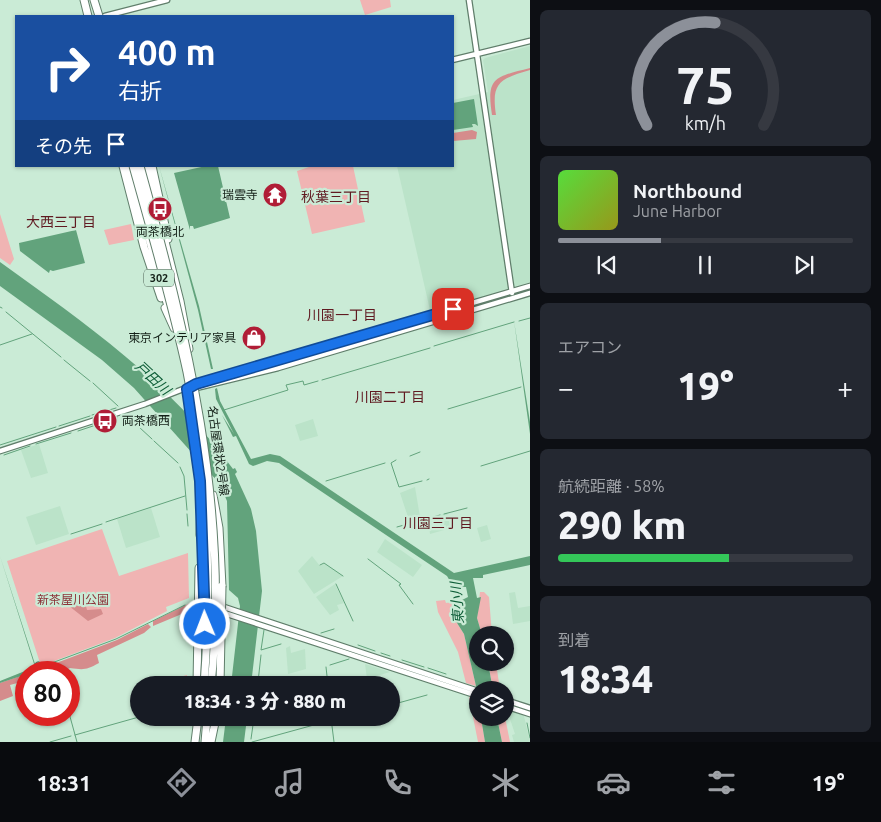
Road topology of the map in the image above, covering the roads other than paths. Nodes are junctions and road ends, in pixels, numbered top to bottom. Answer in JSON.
{"nodes":[{"id":1,"x":84,"y":0,"type":"edge"},
{"id":2,"x":88,"y":0,"type":"edge"},
{"id":3,"x":96,"y":0,"type":"edge"},
{"id":4,"x":166,"y":0,"type":"edge"},
{"id":5,"x":469,"y":0,"type":"edge"},
{"id":6,"x":90,"y":15,"type":"edge"},
{"id":7,"x":90,"y":15,"type":"edge"},
{"id":8,"x":100,"y":15,"type":"edge"},
{"id":9,"x":530,"y":41,"type":"edge"},
{"id":10,"x":478,"y":54,"type":"junction"},
{"id":11,"x":454,"y":60,"type":"edge"},
{"id":12,"x":123,"y":167,"type":"edge"},
{"id":13,"x":129,"y":167,"type":"edge"},
{"id":14,"x":133,"y":167,"type":"edge"},
{"id":15,"x":140,"y":167,"type":"edge"},
{"id":16,"x":146,"y":167,"type":"edge"},
{"id":17,"x":152,"y":167,"type":"edge"},
{"id":18,"x":176,"y":285,"type":"junction"},
{"id":19,"x":530,"y":286,"type":"edge"},
{"id":20,"x":512,"y":291,"type":"junction"},
{"id":21,"x":530,"y":293,"type":"edge"},
{"id":22,"x":513,"y":298,"type":"junction"},
{"id":23,"x":174,"y":328,"type":"junction"},
{"id":24,"x":197,"y":386,"type":"junction"},
{"id":25,"x":187,"y":389,"type":"junction"},
{"id":26,"x":0,"y":451,"type":"edge"},
{"id":27,"x":213,"y":495,"type":"junction"},
{"id":28,"x":201,"y":498,"type":"junction"},
{"id":29,"x":205,"y":606,"type":"junction"},
{"id":30,"x":219,"y":609,"type":"junction"},
{"id":31,"x":263,"y":622,"type":"junction"},
{"id":32,"x":198,"y":676,"type":"edge"},
{"id":33,"x":202,"y":676,"type":"edge"},
{"id":34,"x":203,"y":676,"type":"edge"},
{"id":35,"x":211,"y":676,"type":"edge"},
{"id":36,"x":219,"y":676,"type":"edge"},
{"id":37,"x":219,"y":676,"type":"edge"},
{"id":38,"x":469,"y":688,"type":"edge"},
{"id":39,"x":469,"y":693,"type":"edge"},
{"id":40,"x":514,"y":703,"type":"edge"},
{"id":41,"x":530,"y":708,"type":"edge"},
{"id":42,"x":514,"y":709,"type":"edge"},
{"id":43,"x":530,"y":714,"type":"edge"},
{"id":44,"x":197,"y":726,"type":"edge"},
{"id":45,"x":207,"y":726,"type":"edge"},
{"id":46,"x":214,"y":726,"type":"edge"},
{"id":47,"x":196,"y":742,"type":"edge"},
{"id":48,"x":205,"y":742,"type":"edge"},
{"id":49,"x":211,"y":742,"type":"edge"}],
"edges":[{"from":1,"to":6,"type":"highway"},
{"from":2,"to":7,"type":"highway"},
{"from":3,"to":8,"type":"highway"},
{"from":4,"to":8,"type":"street"},
{"from":5,"to":10,"type":"street"},
{"from":9,"to":10,"type":"street"},
{"from":10,"to":11,"type":"street"},
{"from":10,"to":20,"type":"street"},
{"from":12,"to":23,"type":"highway"},
{"from":13,"to":23,"type":"highway","name":"名古屋環状2号線","number":"302"},
{"from":14,"to":34,"type":"highway","bridge":true},
{"from":15,"to":35,"type":"highway","bridge":true},
{"from":16,"to":18,"type":"highway","name":"名古屋環状2号線","number":"302"},
{"from":17,"to":18,"type":"highway"},
{"from":18,"to":24,"type":"highway","name":"名古屋環状2号線","number":"302"},
{"from":19,"to":20,"type":"street"},
{"from":20,"to":22,"type":"street"},
{"from":20,"to":24,"type":"street"},
{"from":21,"to":22,"type":"street"},
{"from":22,"to":24,"type":"street"},
{"from":23,"to":25,"type":"highway","name":"名古屋環状2号線","number":"302"},
{"from":24,"to":25,"type":"street"},
{"from":24,"to":27,"type":"highway","name":"名古屋環状2号線","number":"302","bridge":true},
{"from":25,"to":26,"type":"street"},
{"from":25,"to":28,"type":"highway","name":"名古屋環状2号線","number":"302"},
{"from":27,"to":30,"type":"highway","name":"名古屋環状2号線","number":"302"},
{"from":27,"to":36,"type":"highway","bridge":true},
{"from":28,"to":29,"type":"highway","name":"名古屋環状2号線","number":"302"},
{"from":28,"to":32,"type":"highway"},
{"from":29,"to":30,"type":"street"},
{"from":29,"to":33,"type":"highway","name":"名古屋環状2号線","number":"302"},
{"from":30,"to":31,"type":"street"},
{"from":30,"to":37,"type":"highway","name":"名古屋環状2号線","number":"302"},
{"from":31,"to":38,"type":"street"},
{"from":31,"to":39,"type":"street"},
{"from":40,"to":41,"type":"street"},
{"from":42,"to":43,"type":"street"},
{"from":44,"to":47,"type":"highway"},
{"from":45,"to":48,"type":"highway"},
{"from":46,"to":49,"type":"highway"}]}
